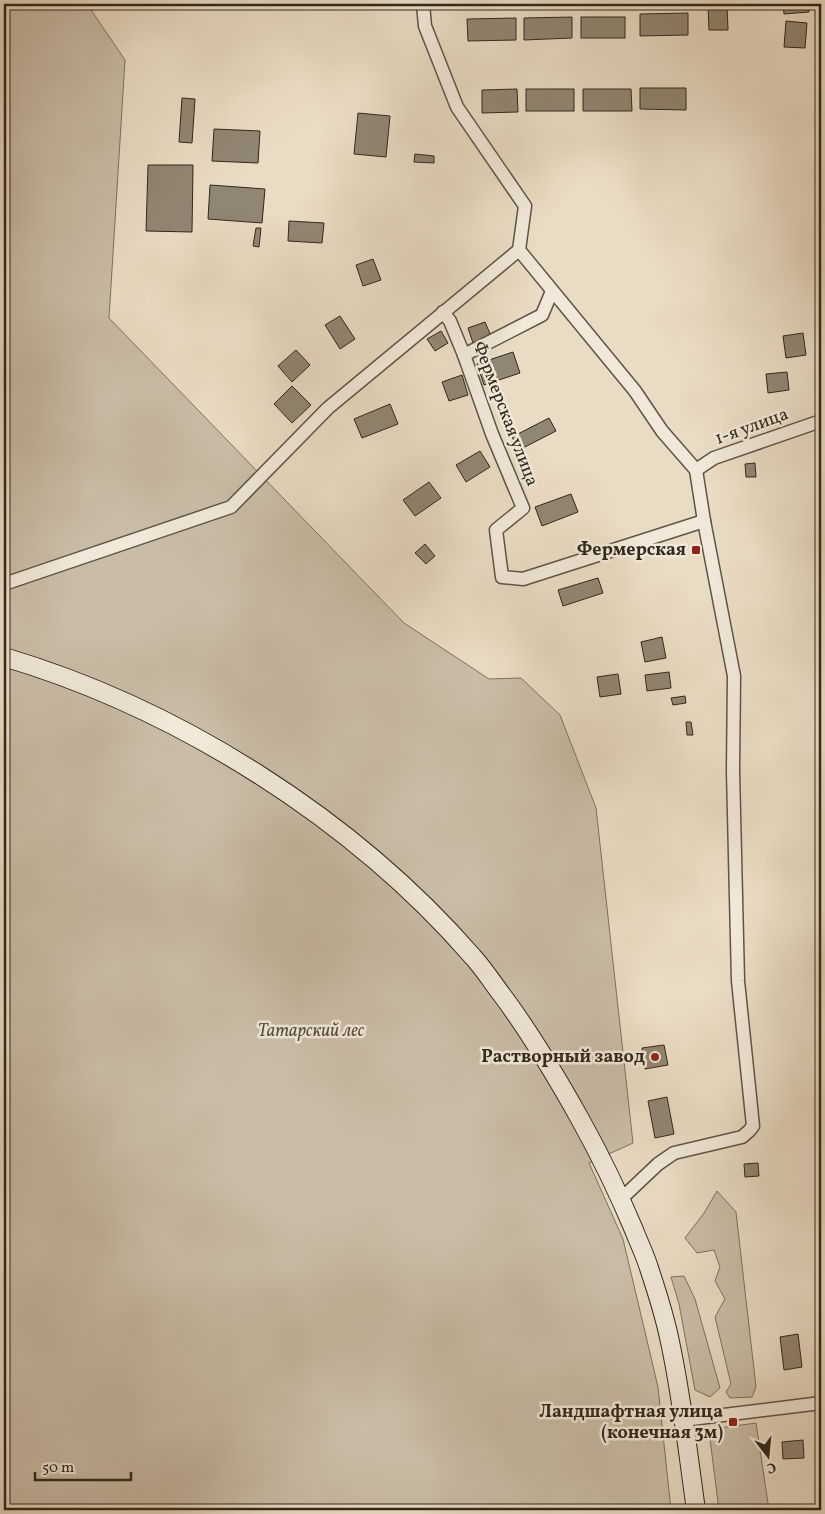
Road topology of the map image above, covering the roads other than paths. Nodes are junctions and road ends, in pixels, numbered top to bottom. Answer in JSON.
{"nodes":[{"id":1,"x":423,"y":4,"type":"edge"},
{"id":2,"x":519,"y":250,"type":"junction"},
{"id":3,"x":552,"y":292,"type":"junction"},
{"id":4,"x":443,"y":312,"type":"junction"},
{"id":5,"x":464,"y":355,"type":"junction"},
{"id":6,"x":821,"y":421,"type":"edge"},
{"id":7,"x":696,"y":470,"type":"junction"},
{"id":8,"x":704,"y":521,"type":"junction"},
{"id":9,"x":4,"y":584,"type":"edge"},
{"id":10,"x":4,"y":657,"type":"edge"},
{"id":11,"x":621,"y":1199,"type":"junction"},
{"id":12,"x":821,"y":1403,"type":"edge"},
{"id":13,"x":683,"y":1420,"type":"junction"},
{"id":14,"x":696,"y":1510,"type":"edge"}],
"edges":[{"from":1,"to":2,"type":"street"},
{"from":2,"to":3,"type":"street"},
{"from":2,"to":4,"type":"street"},
{"from":3,"to":5,"type":"street"},
{"from":3,"to":7,"type":"street"},
{"from":4,"to":5,"type":"street","name":"Фермерская улица"},
{"from":4,"to":9,"type":"street"},
{"from":5,"to":8,"type":"street","name":"Фермерская улица"},
{"from":6,"to":7,"type":"street","name":"1-я улица"},
{"from":7,"to":8,"type":"street"},
{"from":8,"to":11,"type":"street"},
{"from":10,"to":11,"type":"main road"},
{"from":11,"to":13,"type":"main road"},
{"from":12,"to":13,"type":"street"},
{"from":13,"to":14,"type":"main road"}]}
